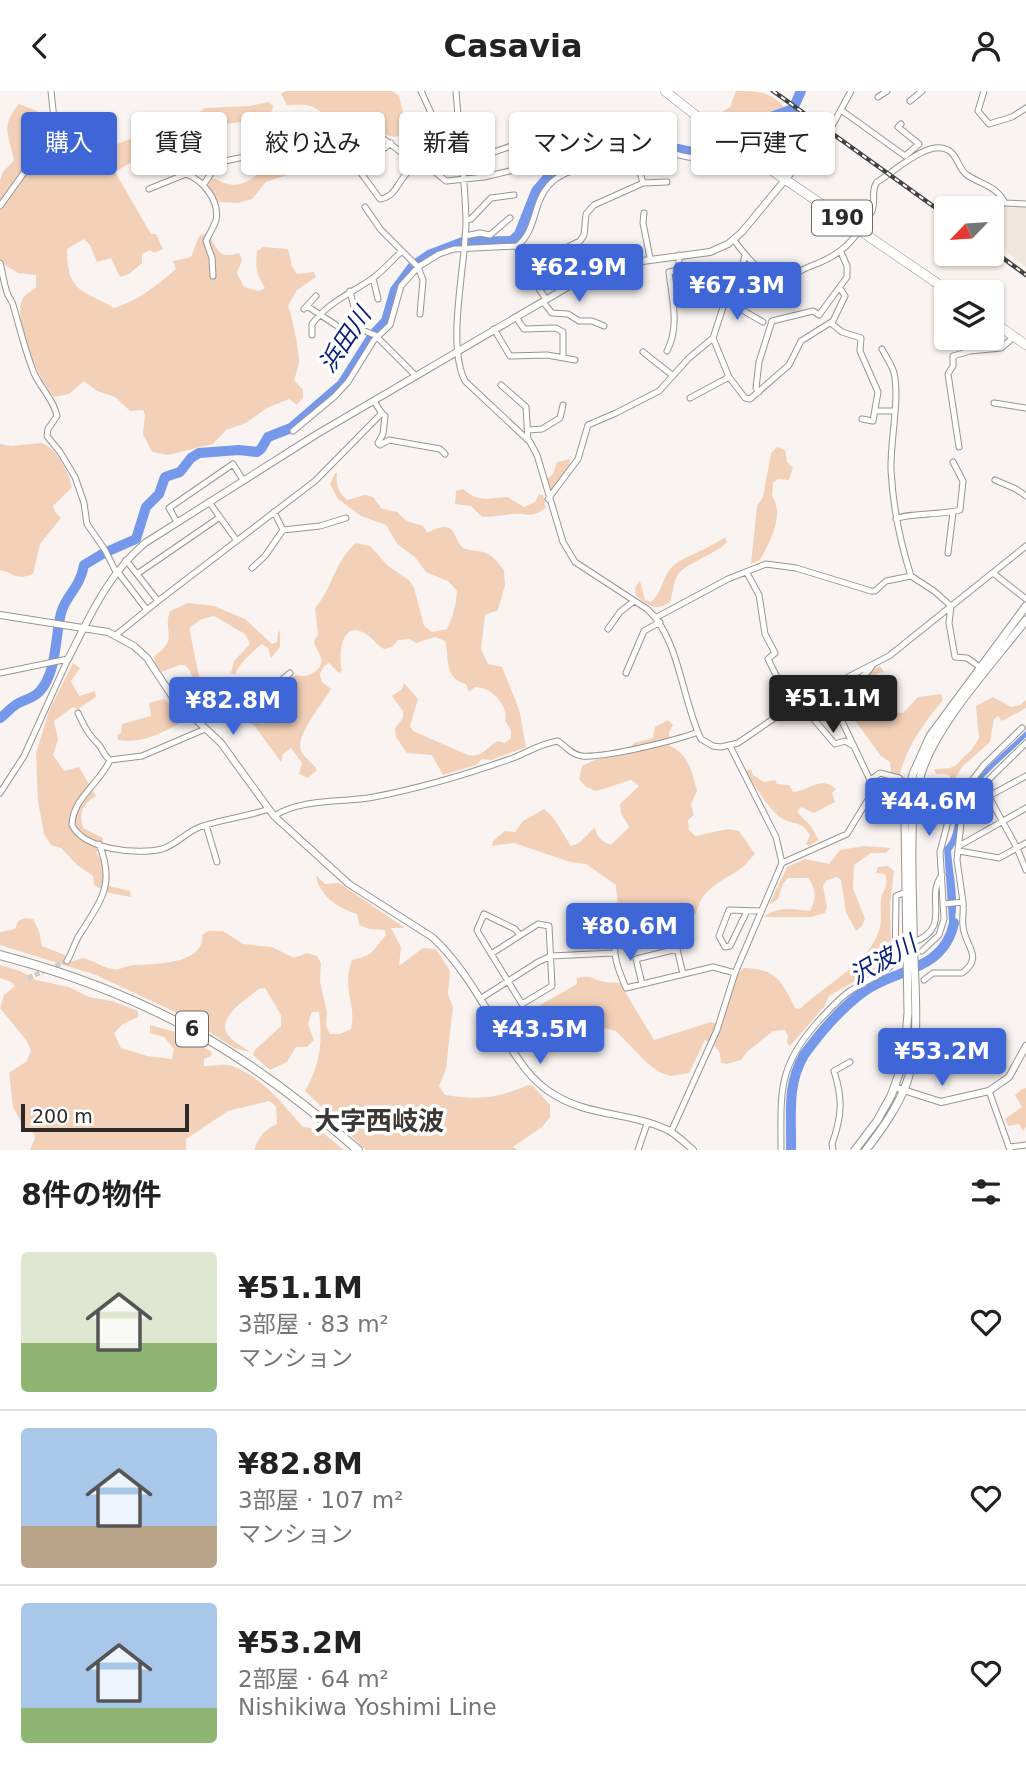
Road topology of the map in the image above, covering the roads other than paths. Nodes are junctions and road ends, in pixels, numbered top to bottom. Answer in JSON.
{"nodes":[{"id":1,"x":51,"y":91,"type":"edge"},
{"id":2,"x":421,"y":91,"type":"edge"},
{"id":3,"x":456,"y":91,"type":"edge"},
{"id":4,"x":664,"y":91,"type":"edge"},
{"id":5,"x":851,"y":91,"type":"edge"},
{"id":6,"x":887,"y":91,"type":"edge"},
{"id":7,"x":922,"y":91,"type":"edge"},
{"id":8,"x":984,"y":91,"type":"edge"},
{"id":9,"x":878,"y":97,"type":"dead end"},
{"id":10,"x":911,"y":101,"type":"dead end"},
{"id":11,"x":1026,"y":108,"type":"edge"},
{"id":12,"x":841,"y":110,"type":"junction"},
{"id":13,"x":431,"y":112,"type":"edge"},
{"id":14,"x":458,"y":112,"type":"edge"},
{"id":15,"x":691,"y":112,"type":"edge"},
{"id":16,"x":835,"y":120,"type":"edge"},
{"id":17,"x":901,"y":124,"type":"dead end"},
{"id":18,"x":391,"y":143,"type":"junction"},
{"id":19,"x":399,"y":150,"type":"edge"},
{"id":20,"x":509,"y":170,"type":"edge"},
{"id":21,"x":405,"y":175,"type":"edge"},
{"id":22,"x":438,"y":175,"type":"edge"},
{"id":23,"x":462,"y":175,"type":"edge"},
{"id":24,"x":564,"y":175,"type":"edge"},
{"id":25,"x":641,"y":175,"type":"edge"},
{"id":26,"x":777,"y":175,"type":"edge"},
{"id":27,"x":789,"y":175,"type":"edge"},
{"id":28,"x":463,"y":180,"type":"junction"},
{"id":29,"x":784,"y":180,"type":"junction"},
{"id":30,"x":643,"y":183,"type":"junction"},
{"id":31,"x":667,"y":183,"type":"dead end"},
{"id":32,"x":204,"y":184,"type":"junction"},
{"id":33,"x":149,"y":189,"type":"dead end"},
{"id":34,"x":514,"y":195,"type":"dead end"},
{"id":35,"x":1026,"y":204,"type":"edge"},
{"id":36,"x":0,"y":206,"type":"edge"},
{"id":37,"x":365,"y":207,"type":"dead end"},
{"id":38,"x":645,"y":213,"type":"dead end"},
{"id":39,"x":510,"y":218,"type":"dead end"},
{"id":40,"x":466,"y":220,"type":"junction"},
{"id":41,"x":859,"y":230,"type":"junction"},
{"id":42,"x":465,"y":237,"type":"junction"},
{"id":43,"x":734,"y":240,"type":"junction"},
{"id":44,"x":517,"y":246,"type":"junction"},
{"id":45,"x":464,"y":247,"type":"junction"},
{"id":46,"x":401,"y":252,"type":"junction"},
{"id":47,"x":841,"y":252,"type":"junction"},
{"id":48,"x":679,"y":255,"type":"junction"},
{"id":49,"x":745,"y":256,"type":"junction"},
{"id":50,"x":650,"y":258,"type":"junction"},
{"id":51,"x":0,"y":263,"type":"edge"},
{"id":52,"x":416,"y":264,"type":"junction"},
{"id":53,"x":213,"y":276,"type":"dead end"},
{"id":54,"x":373,"y":278,"type":"junction"},
{"id":55,"x":583,"y":278,"type":"junction"},
{"id":56,"x":934,"y":281,"type":"edge"},
{"id":57,"x":839,"y":288,"type":"junction"},
{"id":58,"x":350,"y":291,"type":"junction"},
{"id":59,"x":316,"y":296,"type":"dead end"},
{"id":60,"x":378,"y":299,"type":"dead end"},
{"id":61,"x":545,"y":300,"type":"junction"},
{"id":62,"x":725,"y":300,"type":"junction"},
{"id":63,"x":420,"y":313,"type":"dead end"},
{"id":64,"x":319,"y":315,"type":"junction"},
{"id":65,"x":516,"y":317,"type":"junction"},
{"id":66,"x":763,"y":322,"type":"dead end"},
{"id":67,"x":831,"y":323,"type":"junction"},
{"id":68,"x":604,"y":326,"type":"dead end"},
{"id":69,"x":357,"y":328,"type":"junction"},
{"id":70,"x":494,"y":330,"type":"junction"},
{"id":71,"x":1004,"y":330,"type":"edge"},
{"id":72,"x":312,"y":335,"type":"dead end"},
{"id":73,"x":374,"y":335,"type":"junction"},
{"id":74,"x":1014,"y":337,"type":"junction"},
{"id":75,"x":713,"y":338,"type":"junction"},
{"id":76,"x":1026,"y":345,"type":"edge"},
{"id":77,"x":882,"y":349,"type":"dead end"},
{"id":78,"x":667,"y":351,"type":"dead end"},
{"id":79,"x":457,"y":352,"type":"junction"},
{"id":80,"x":643,"y":352,"type":"dead end"},
{"id":81,"x":563,"y":357,"type":"junction"},
{"id":82,"x":575,"y":360,"type":"dead end"},
{"id":83,"x":672,"y":375,"type":"junction"},
{"id":84,"x":416,"y":376,"type":"junction"},
{"id":85,"x":729,"y":377,"type":"junction"},
{"id":86,"x":501,"y":385,"type":"dead end"},
{"id":87,"x":759,"y":393,"type":"junction"},
{"id":88,"x":690,"y":398,"type":"dead end"},
{"id":89,"x":374,"y":401,"type":"junction"},
{"id":90,"x":994,"y":403,"type":"dead end"},
{"id":91,"x":563,"y":405,"type":"dead end"},
{"id":92,"x":1026,"y":408,"type":"edge"},
{"id":93,"x":876,"y":411,"type":"junction"},
{"id":94,"x":894,"y":411,"type":"junction"},
{"id":95,"x":381,"y":412,"type":"junction"},
{"id":96,"x":862,"y":419,"type":"dead end"},
{"id":97,"x":528,"y":430,"type":"junction"},
{"id":98,"x":293,"y":431,"type":"dead end"},
{"id":99,"x":528,"y":440,"type":"junction"},
{"id":100,"x":959,"y":447,"type":"dead end"},
{"id":101,"x":445,"y":454,"type":"dead end"},
{"id":102,"x":953,"y":462,"type":"dead end"},
{"id":103,"x":243,"y":480,"type":"junction"},
{"id":104,"x":995,"y":480,"type":"dead end"},
{"id":105,"x":1026,"y":496,"type":"edge"},
{"id":106,"x":548,"y":499,"type":"junction"},
{"id":107,"x":209,"y":502,"type":"junction"},
{"id":108,"x":275,"y":512,"type":"junction"},
{"id":109,"x":953,"y":512,"type":"junction"},
{"id":110,"x":220,"y":517,"type":"junction"},
{"id":111,"x":346,"y":518,"type":"dead end"},
{"id":112,"x":896,"y":519,"type":"junction"},
{"id":113,"x":177,"y":522,"type":"junction"},
{"id":114,"x":283,"y":530,"type":"junction"},
{"id":115,"x":237,"y":541,"type":"junction"},
{"id":116,"x":1026,"y":546,"type":"edge"},
{"id":117,"x":948,"y":553,"type":"dead end"},
{"id":118,"x":126,"y":560,"type":"junction"},
{"id":119,"x":252,"y":568,"type":"dead end"},
{"id":120,"x":116,"y":571,"type":"junction"},
{"id":121,"x":747,"y":573,"type":"junction"},
{"id":122,"x":993,"y":573,"type":"junction"},
{"id":123,"x":137,"y":574,"type":"junction"},
{"id":124,"x":911,"y":576,"type":"junction"},
{"id":125,"x":1026,"y":599,"type":"edge"},
{"id":126,"x":158,"y":601,"type":"junction"},
{"id":127,"x":634,"y":601,"type":"junction"},
{"id":128,"x":950,"y":606,"type":"junction"},
{"id":129,"x":1026,"y":607,"type":"edge"},
{"id":130,"x":147,"y":610,"type":"junction"},
{"id":131,"x":0,"y":615,"type":"edge"},
{"id":132,"x":658,"y":619,"type":"junction"},
{"id":133,"x":1026,"y":620,"type":"edge"},
{"id":134,"x":84,"y":628,"type":"junction"},
{"id":135,"x":608,"y":629,"type":"dead end"},
{"id":136,"x":116,"y":635,"type":"junction"},
{"id":137,"x":68,"y":659,"type":"junction"},
{"id":138,"x":873,"y":664,"type":"junction"},
{"id":139,"x":980,"y":667,"type":"junction"},
{"id":140,"x":0,"y":673,"type":"edge"},
{"id":141,"x":290,"y":673,"type":"dead end"},
{"id":142,"x":626,"y":673,"type":"dead end"},
{"id":143,"x":844,"y":686,"type":"junction"},
{"id":144,"x":817,"y":692,"type":"junction"},
{"id":145,"x":174,"y":699,"type":"junction"},
{"id":146,"x":797,"y":703,"type":"junction"},
{"id":147,"x":78,"y":713,"type":"dead end"},
{"id":148,"x":205,"y":729,"type":"junction"},
{"id":149,"x":1025,"y":729,"type":"edge"},
{"id":150,"x":698,"y":732,"type":"junction"},
{"id":151,"x":1026,"y":743,"type":"edge"},
{"id":152,"x":853,"y":745,"type":"junction"},
{"id":153,"x":730,"y":746,"type":"junction"},
{"id":154,"x":110,"y":760,"type":"junction"},
{"id":155,"x":1026,"y":776,"type":"edge"},
{"id":156,"x":900,"y":778,"type":"tunnel mouth"},
{"id":157,"x":870,"y":780,"type":"junction"},
{"id":158,"x":983,"y":786,"type":"junction"},
{"id":159,"x":929,"y":787,"type":"tunnel mouth"},
{"id":160,"x":0,"y":793,"type":"edge"},
{"id":161,"x":989,"y":796,"type":"junction"},
{"id":162,"x":952,"y":806,"type":"junction"},
{"id":163,"x":269,"y":809,"type":"junction"},
{"id":164,"x":1026,"y":809,"type":"edge"},
{"id":165,"x":274,"y":816,"type":"junction"},
{"id":166,"x":1003,"y":821,"type":"junction"},
{"id":167,"x":206,"y":825,"type":"junction"},
{"id":168,"x":1026,"y":843,"type":"edge"},
{"id":169,"x":99,"y":844,"type":"junction"},
{"id":170,"x":959,"y":848,"type":"junction"},
{"id":171,"x":1017,"y":848,"type":"junction"},
{"id":172,"x":217,"y":862,"type":"dead end"},
{"id":173,"x":782,"y":863,"type":"junction"},
{"id":174,"x":1026,"y":870,"type":"edge"},
{"id":175,"x":942,"y":875,"type":"junction"},
{"id":176,"x":905,"y":892,"type":"junction"},
{"id":177,"x":962,"y":902,"type":"junction"},
{"id":178,"x":945,"y":904,"type":"junction"},
{"id":179,"x":747,"y":911,"type":"junction"},
{"id":180,"x":761,"y":911,"type":"junction"},
{"id":181,"x":520,"y":935,"type":"junction"},
{"id":182,"x":615,"y":940,"type":"dead end"},
{"id":183,"x":914,"y":942,"type":"junction"},
{"id":184,"x":922,"y":951,"type":"tunnel mouth"},
{"id":185,"x":613,"y":953,"type":"junction"},
{"id":186,"x":491,"y":954,"type":"junction"},
{"id":187,"x":0,"y":955,"type":"edge"},
{"id":188,"x":551,"y":956,"type":"junction"},
{"id":189,"x":67,"y":961,"type":"tunnel mouth"},
{"id":190,"x":911,"y":962,"type":"junction"},
{"id":191,"x":735,"y":973,"type":"junction"},
{"id":192,"x":684,"y":974,"type":"junction"},
{"id":193,"x":911,"y":980,"type":"junction"},
{"id":194,"x":508,"y":981,"type":"junction"},
{"id":195,"x":924,"y":981,"type":"dead end"},
{"id":196,"x":642,"y":984,"type":"junction"},
{"id":197,"x":480,"y":999,"type":"junction"},
{"id":198,"x":1026,"y":1046,"type":"edge"},
{"id":199,"x":850,"y":1062,"type":"dead end"},
{"id":200,"x":894,"y":1087,"type":"junction"},
{"id":201,"x":903,"y":1090,"type":"junction"},
{"id":202,"x":989,"y":1091,"type":"junction"},
{"id":203,"x":647,"y":1124,"type":"junction"},
{"id":204,"x":671,"y":1132,"type":"junction"},
{"id":205,"x":1026,"y":1145,"type":"edge"},
{"id":206,"x":1010,"y":1149,"type":"edge"},
{"id":207,"x":358,"y":1150,"type":"edge"},
{"id":208,"x":638,"y":1150,"type":"edge"},
{"id":209,"x":693,"y":1150,"type":"edge"},
{"id":210,"x":781,"y":1150,"type":"edge"},
{"id":211,"x":833,"y":1150,"type":"edge"},
{"id":212,"x":855,"y":1150,"type":"edge"},
{"id":213,"x":866,"y":1150,"type":"edge"}],
"edges":[{"from":1,"to":36,"type":"street"},
{"from":2,"to":13,"type":"street"},
{"from":3,"to":14,"type":"street"},
{"from":4,"to":15,"type":"highway","number":"190"},
{"from":5,"to":12,"type":"street"},
{"from":6,"to":9,"type":"street"},
{"from":7,"to":10,"type":"street"},
{"from":8,"to":11,"type":"street"},
{"from":12,"to":16,"type":"street"},
{"from":12,"to":17,"type":"street"},
{"from":18,"to":19,"type":"street"},
{"from":18,"to":21,"type":"street"},
{"from":18,"to":32,"type":"street"},
{"from":20,"to":28,"type":"street"},
{"from":22,"to":28,"type":"street"},
{"from":23,"to":28,"type":"street"},
{"from":24,"to":44,"type":"street"},
{"from":25,"to":30,"type":"street"},
{"from":26,"to":29,"type":"highway","number":"190"},
{"from":27,"to":29,"type":"street"},
{"from":28,"to":40,"type":"street"},
{"from":29,"to":41,"type":"highway","number":"190"},
{"from":29,"to":43,"type":"street"},
{"from":30,"to":31,"type":"street"},
{"from":30,"to":55,"type":"street"},
{"from":32,"to":33,"type":"street"},
{"from":32,"to":53,"type":"street"},
{"from":34,"to":40,"type":"street"},
{"from":35,"to":41,"type":"street"},
{"from":37,"to":46,"type":"street"},
{"from":38,"to":50,"type":"street"},
{"from":39,"to":42,"type":"street"},
{"from":40,"to":42,"type":"street"},
{"from":41,"to":47,"type":"street"},
{"from":41,"to":56,"type":"highway","number":"190"},
{"from":42,"to":45,"type":"street"},
{"from":43,"to":48,"type":"street"},
{"from":43,"to":49,"type":"street"},
{"from":44,"to":45,"type":"street"},
{"from":44,"to":61,"type":"street"},
{"from":45,"to":52,"type":"street"},
{"from":45,"to":79,"type":"street"},
{"from":46,"to":52,"type":"street"},
{"from":46,"to":54,"type":"street"},
{"from":47,"to":49,"type":"street"},
{"from":47,"to":57,"type":"street"},
{"from":48,"to":50,"type":"street"},
{"from":48,"to":78,"type":"street"},
{"from":49,"to":62,"type":"street"},
{"from":50,"to":55,"type":"street"},
{"from":51,"to":120,"type":"street"},
{"from":52,"to":63,"type":"street"},
{"from":52,"to":73,"type":"street"},
{"from":54,"to":58,"type":"street"},
{"from":54,"to":60,"type":"street"},
{"from":55,"to":61,"type":"street"},
{"from":57,"to":67,"type":"street"},
{"from":57,"to":87,"type":"street"},
{"from":58,"to":64,"type":"street"},
{"from":58,"to":69,"type":"street"},
{"from":59,"to":64,"type":"street"},
{"from":61,"to":65,"type":"street"},
{"from":61,"to":68,"type":"street"},
{"from":62,"to":66,"type":"street"},
{"from":62,"to":75,"type":"street"},
{"from":64,"to":69,"type":"street"},
{"from":64,"to":72,"type":"street"},
{"from":65,"to":70,"type":"street"},
{"from":65,"to":81,"type":"street"},
{"from":67,"to":87,"type":"street"},
{"from":67,"to":93,"type":"street"},
{"from":69,"to":73,"type":"street"},
{"from":70,"to":79,"type":"street"},
{"from":70,"to":81,"type":"street"},
{"from":71,"to":74,"type":"highway"},
{"from":73,"to":84,"type":"street"},
{"from":73,"to":98,"type":"street"},
{"from":74,"to":76,"type":"highway"},
{"from":74,"to":100,"type":"street"},
{"from":75,"to":83,"type":"street"},
{"from":75,"to":85,"type":"street"},
{"from":77,"to":94,"type":"street"},
{"from":79,"to":84,"type":"street"},
{"from":79,"to":99,"type":"street"},
{"from":80,"to":83,"type":"street"},
{"from":81,"to":82,"type":"street"},
{"from":83,"to":106,"type":"street"},
{"from":84,"to":89,"type":"street"},
{"from":85,"to":87,"type":"street"},
{"from":85,"to":88,"type":"street"},
{"from":86,"to":97,"type":"street"},
{"from":89,"to":95,"type":"street"},
{"from":89,"to":103,"type":"street"},
{"from":90,"to":92,"type":"street"},
{"from":91,"to":97,"type":"street"},
{"from":93,"to":94,"type":"street"},
{"from":93,"to":96,"type":"street"},
{"from":94,"to":112,"type":"street"},
{"from":95,"to":101,"type":"street"},
{"from":95,"to":108,"type":"street"},
{"from":97,"to":99,"type":"street"},
{"from":99,"to":106,"type":"street"},
{"from":102,"to":109,"type":"street"},
{"from":103,"to":107,"type":"street"},
{"from":103,"to":113,"type":"street"},
{"from":104,"to":105,"type":"street"},
{"from":106,"to":127,"type":"street"},
{"from":107,"to":110,"type":"street"},
{"from":107,"to":113,"type":"street"},
{"from":108,"to":114,"type":"street"},
{"from":108,"to":115,"type":"street"},
{"from":109,"to":112,"type":"street"},
{"from":109,"to":117,"type":"street"},
{"from":110,"to":115,"type":"street"},
{"from":110,"to":123,"type":"street"},
{"from":111,"to":114,"type":"street"},
{"from":112,"to":124,"type":"street"},
{"from":113,"to":118,"type":"street"},
{"from":114,"to":119,"type":"street"},
{"from":115,"to":126,"type":"street"},
{"from":116,"to":122,"type":"street"},
{"from":118,"to":120,"type":"street"},
{"from":118,"to":123,"type":"street"},
{"from":120,"to":130,"type":"street"},
{"from":120,"to":134,"type":"street"},
{"from":121,"to":124,"type":"street"},
{"from":121,"to":132,"type":"street"},
{"from":121,"to":146,"type":"street"},
{"from":122,"to":125,"type":"street"},
{"from":122,"to":128,"type":"street"},
{"from":123,"to":126,"type":"street"},
{"from":124,"to":128,"type":"street"},
{"from":126,"to":130,"type":"street"},
{"from":127,"to":132,"type":"street"},
{"from":127,"to":135,"type":"street"},
{"from":128,"to":138,"type":"street"},
{"from":128,"to":139,"type":"street"},
{"from":129,"to":139,"type":"main road"},
{"from":130,"to":136,"type":"street"},
{"from":131,"to":134,"type":"street"},
{"from":132,"to":142,"type":"street"},
{"from":132,"to":150,"type":"street"},
{"from":133,"to":183,"type":"main road"},
{"from":134,"to":136,"type":"street"},
{"from":134,"to":137,"type":"street"},
{"from":136,"to":145,"type":"street"},
{"from":137,"to":140,"type":"street"},
{"from":137,"to":160,"type":"street"},
{"from":138,"to":143,"type":"street"},
{"from":138,"to":144,"type":"street"},
{"from":139,"to":176,"type":"main road"},
{"from":141,"to":145,"type":"street"},
{"from":143,"to":144,"type":"street"},
{"from":143,"to":152,"type":"street"},
{"from":144,"to":146,"type":"street"},
{"from":145,"to":148,"type":"street"},
{"from":146,"to":152,"type":"street"},
{"from":146,"to":153,"type":"street"},
{"from":147,"to":154,"type":"street"},
{"from":148,"to":154,"type":"street"},
{"from":148,"to":163,"type":"street"},
{"from":149,"to":162,"type":"street"},
{"from":150,"to":153,"type":"street"},
{"from":150,"to":165,"type":"street"},
{"from":151,"to":158,"type":"street"},
{"from":152,"to":157,"type":"street"},
{"from":153,"to":173,"type":"street"},
{"from":154,"to":169,"type":"street"},
{"from":155,"to":161,"type":"street"},
{"from":156,"to":157,"type":"street"},
{"from":157,"to":173,"type":"street"},
{"from":158,"to":161,"type":"street"},
{"from":158,"to":170,"type":"street"},
{"from":159,"to":162,"type":"street"},
{"from":161,"to":166,"type":"street"},
{"from":162,"to":175,"type":"street"},
{"from":163,"to":165,"type":"street"},
{"from":163,"to":167,"type":"street"},
{"from":164,"to":166,"type":"street"},
{"from":165,"to":197,"type":"street"},
{"from":166,"to":170,"type":"street"},
{"from":166,"to":171,"type":"street"},
{"from":167,"to":169,"type":"street"},
{"from":167,"to":172,"type":"street"},
{"from":168,"to":171,"type":"street"},
{"from":169,"to":189,"type":"street"},
{"from":170,"to":171,"type":"street"},
{"from":170,"to":177,"type":"street"},
{"from":171,"to":174,"type":"street"},
{"from":173,"to":180,"type":"street"},
{"from":175,"to":178,"type":"street"},
{"from":175,"to":183,"type":"street"},
{"from":176,"to":190,"type":"main road"},
{"from":176,"to":210,"type":"street"},
{"from":177,"to":178,"type":"street"},
{"from":177,"to":195,"type":"street"},
{"from":178,"to":184,"type":"street"},
{"from":179,"to":179,"type":"street"},
{"from":179,"to":180,"type":"street"},
{"from":180,"to":191,"type":"street"},
{"from":181,"to":186,"type":"street"},
{"from":181,"to":186,"type":"street"},
{"from":181,"to":188,"type":"street"},
{"from":182,"to":185,"type":"street"},
{"from":183,"to":190,"type":"main road"},
{"from":185,"to":188,"type":"street"},
{"from":185,"to":196,"type":"street"},
{"from":186,"to":194,"type":"street"},
{"from":187,"to":207,"type":"main road","number":"6"},
{"from":188,"to":194,"type":"street"},
{"from":188,"to":194,"type":"street"},
{"from":190,"to":193,"type":"main road"},
{"from":191,"to":192,"type":"street"},
{"from":191,"to":204,"type":"street"},
{"from":192,"to":196,"type":"street"},
{"from":192,"to":196,"type":"street"},
{"from":193,"to":200,"type":"main road"},
{"from":193,"to":201,"type":"main road"},
{"from":194,"to":197,"type":"street"},
{"from":197,"to":203,"type":"street"},
{"from":198,"to":202,"type":"street"},
{"from":199,"to":211,"type":"street"},
{"from":200,"to":201,"type":"street"},
{"from":200,"to":212,"type":"main road"},
{"from":201,"to":202,"type":"street"},
{"from":201,"to":213,"type":"main road"},
{"from":202,"to":206,"type":"street"},
{"from":203,"to":204,"type":"street"},
{"from":203,"to":208,"type":"street"},
{"from":204,"to":209,"type":"street"},
{"from":205,"to":206,"type":"street"}]}
